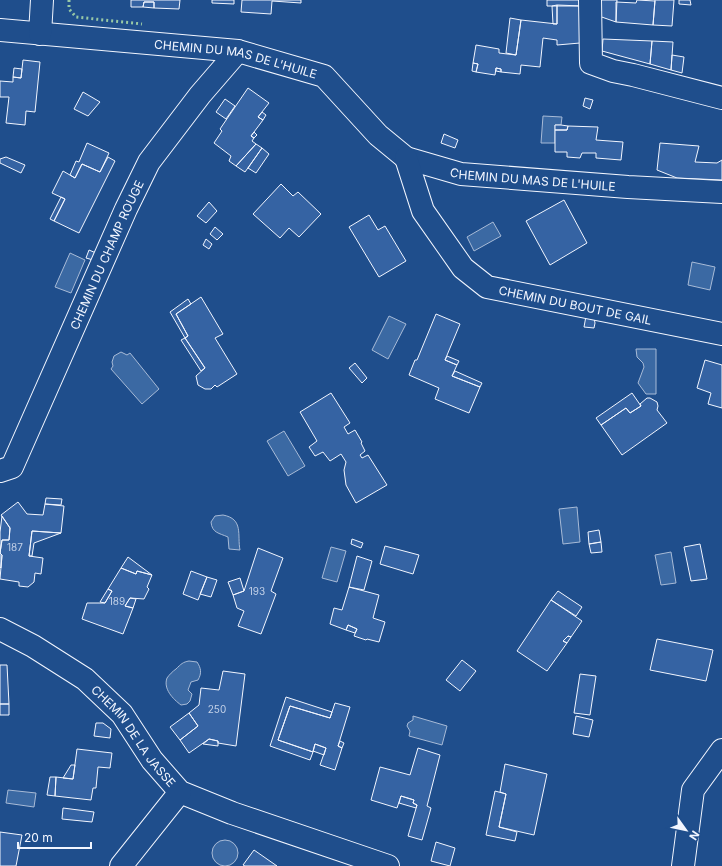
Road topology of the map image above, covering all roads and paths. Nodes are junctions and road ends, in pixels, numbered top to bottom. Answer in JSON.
{"nodes":[{"id":1,"x":42,"y":0,"type":"edge"},
{"id":2,"x":590,"y":0,"type":"edge"},
{"id":3,"x":0,"y":30,"type":"edge"},
{"id":4,"x":40,"y":34,"type":"junction"},
{"id":5,"x":238,"y":51,"type":"junction"},
{"id":6,"x":722,"y":98,"type":"edge"},
{"id":7,"x":406,"y":158,"type":"junction"},
{"id":8,"x":722,"y":192,"type":"edge"},
{"id":9,"x":722,"y":334,"type":"edge"},
{"id":10,"x":0,"y":471,"type":"edge"},
{"id":11,"x":0,"y":629,"type":"edge"},
{"id":12,"x":722,"y":750,"type":"edge"},
{"id":13,"x":180,"y":792,"type":"junction"},
{"id":14,"x":121,"y":866,"type":"edge"},
{"id":15,"x":388,"y":866,"type":"edge"},
{"id":16,"x":683,"y":866,"type":"edge"}],
"edges":[{"from":1,"to":4,"type":"street"},
{"from":2,"to":6,"type":"street"},
{"from":3,"to":4,"type":"street","name":"CHEMIN DU MAS DE L'HUILE"},
{"from":4,"to":5,"type":"street","name":"CHEMIN DU MAS DE L'HUILE"},
{"from":5,"to":7,"type":"street","name":"CHEMIN DU MAS DE L'HUILE"},
{"from":5,"to":10,"type":"street","name":"CHEMIN DU CHAMP ROUGE"},
{"from":7,"to":8,"type":"street","name":"CHEMIN DU MAS DE L'HUILE"},
{"from":7,"to":9,"type":"street","name":"CHEMIN DU BOUT DE GAIL"},
{"from":11,"to":13,"type":"street","name":"CHEMIN DE LA JASSE"},
{"from":12,"to":16,"type":"street"},
{"from":13,"to":14,"type":"street"},
{"from":13,"to":15,"type":"street","name":"CHEMIN DE LA JASSE"}]}
